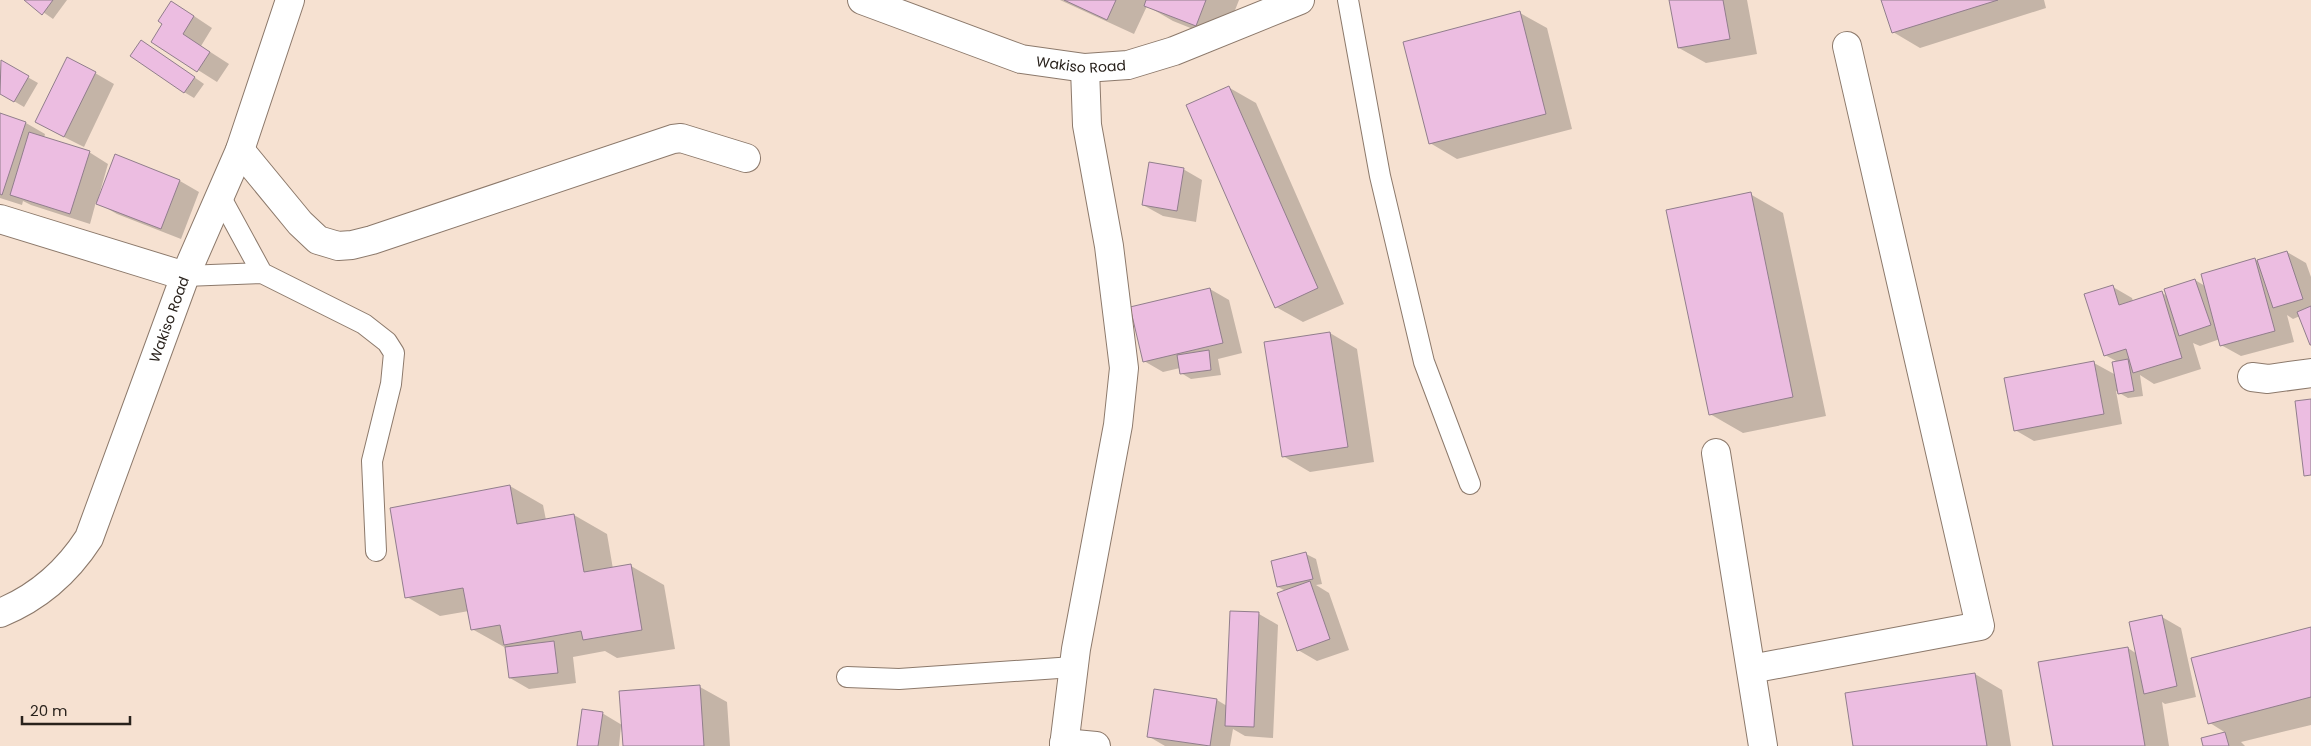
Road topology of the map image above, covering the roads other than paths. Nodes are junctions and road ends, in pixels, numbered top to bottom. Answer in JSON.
{"nodes":[{"id":1,"x":290,"y":0,"type":"edge"},
{"id":2,"x":862,"y":0,"type":"edge"},
{"id":3,"x":1300,"y":0,"type":"edge"},
{"id":4,"x":1348,"y":0,"type":"edge"},
{"id":5,"x":1847,"y":46,"type":"dead end"},
{"id":6,"x":1085,"y":68,"type":"junction"},
{"id":7,"x":240,"y":150,"type":"junction"},
{"id":8,"x":746,"y":158,"type":"dead end"},
{"id":9,"x":220,"y":196,"type":"junction"},
{"id":10,"x":0,"y":219,"type":"edge"},
{"id":11,"x":262,"y":273,"type":"junction"},
{"id":12,"x":185,"y":276,"type":"junction"},
{"id":13,"x":2311,"y":373,"type":"edge"},
{"id":14,"x":2252,"y":377,"type":"dead end"},
{"id":15,"x":1716,"y":453,"type":"dead end"},
{"id":16,"x":1470,"y":484,"type":"dead end"},
{"id":17,"x":376,"y":551,"type":"dead end"},
{"id":18,"x":5,"y":611,"type":"edge"},
{"id":19,"x":1073,"y":668,"type":"junction"},
{"id":20,"x":1751,"y":669,"type":"junction"},
{"id":21,"x":847,"y":677,"type":"dead end"},
{"id":22,"x":1064,"y":745,"type":"edge"},
{"id":23,"x":1096,"y":746,"type":"edge"},
{"id":24,"x":1764,"y":746,"type":"edge"}],
"edges":[{"from":1,"to":7,"type":"street","name":"Wakiso Road"},
{"from":2,"to":6,"type":"street","name":"Wakiso Road"},
{"from":3,"to":6,"type":"street","name":"Wakiso Road"},
{"from":4,"to":16,"type":"lane"},
{"from":5,"to":20,"type":"street"},
{"from":6,"to":19,"type":"street"},
{"from":7,"to":8,"type":"street"},
{"from":7,"to":9,"type":"street","name":"Wakiso Road"},
{"from":9,"to":11,"type":"lane"},
{"from":9,"to":12,"type":"street","name":"Wakiso Road"},
{"from":10,"to":12,"type":"street"},
{"from":11,"to":12,"type":"lane"},
{"from":11,"to":17,"type":"lane"},
{"from":12,"to":18,"type":"street","name":"Wakiso Road"},
{"from":13,"to":14,"type":"street"},
{"from":15,"to":20,"type":"street"},
{"from":19,"to":21,"type":"lane"},
{"from":19,"to":22,"type":"street"},
{"from":20,"to":24,"type":"street"},
{"from":22,"to":23,"type":"street"}]}
